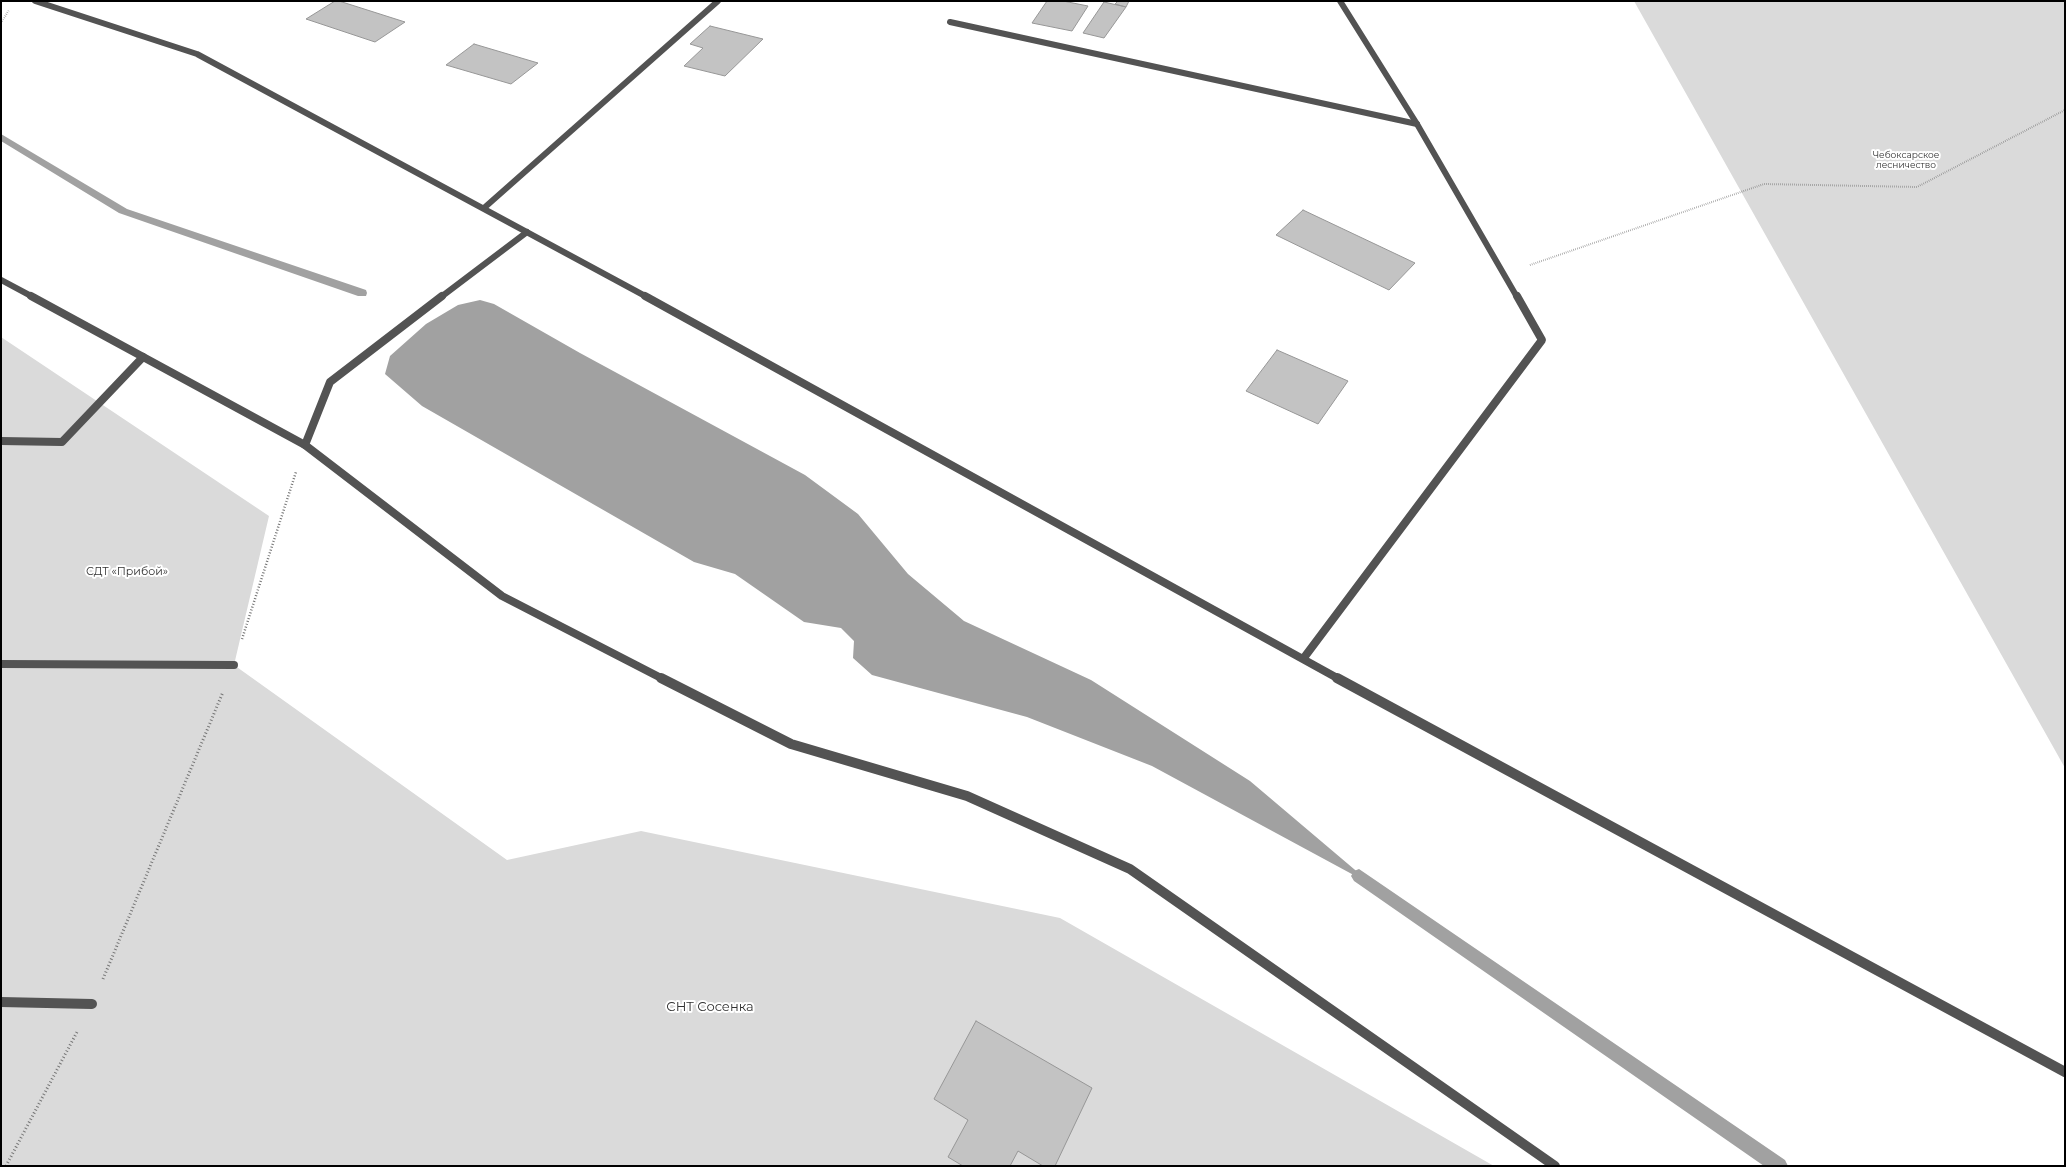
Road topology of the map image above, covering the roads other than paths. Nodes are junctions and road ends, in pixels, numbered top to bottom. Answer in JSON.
{"nodes":[{"id":1,"x":35,"y":1,"type":"edge"},
{"id":2,"x":718,"y":1,"type":"edge"},
{"id":3,"x":1340,"y":1,"type":"edge"},
{"id":4,"x":950,"y":22,"type":"dead end"},
{"id":5,"x":1417,"y":124,"type":"junction"},
{"id":6,"x":484,"y":208,"type":"junction"},
{"id":7,"x":527,"y":232,"type":"junction"},
{"id":8,"x":1,"y":280,"type":"edge"},
{"id":9,"x":143,"y":357,"type":"junction"},
{"id":10,"x":1,"y":441,"type":"edge"},
{"id":11,"x":305,"y":445,"type":"junction"},
{"id":12,"x":1303,"y":659,"type":"junction"},
{"id":13,"x":1,"y":664,"type":"edge"},
{"id":14,"x":234,"y":665,"type":"road end"},
{"id":15,"x":1,"y":1002,"type":"edge"},
{"id":16,"x":92,"y":1004,"type":"road end"},
{"id":17,"x":2065,"y":1072,"type":"edge"},
{"id":18,"x":1555,"y":1166,"type":"edge"}],
"edges":[{"from":1,"to":6,"type":"street"},
{"from":2,"to":6,"type":"street"},
{"from":3,"to":5,"type":"street"},
{"from":4,"to":5,"type":"street"},
{"from":5,"to":12,"type":"street"},
{"from":6,"to":7,"type":"street"},
{"from":7,"to":11,"type":"street"},
{"from":7,"to":12,"type":"street"},
{"from":8,"to":9,"type":"street"},
{"from":9,"to":10,"type":"street"},
{"from":9,"to":11,"type":"street"},
{"from":11,"to":18,"type":"street"},
{"from":12,"to":17,"type":"street"},
{"from":13,"to":14,"type":"street"},
{"from":15,"to":16,"type":"street"}]}
